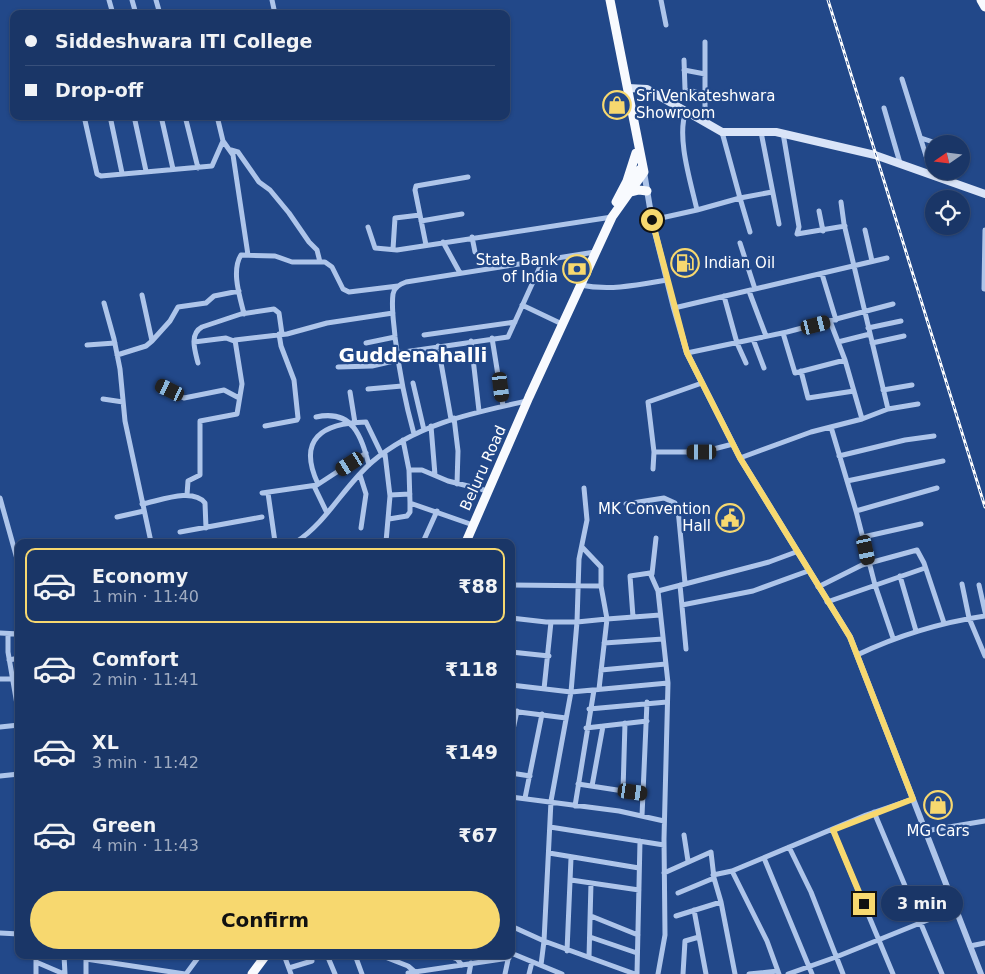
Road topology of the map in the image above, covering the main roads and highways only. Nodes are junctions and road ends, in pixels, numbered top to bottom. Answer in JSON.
{"nodes":[{"id":1,"x":605,"y":0,"type":"edge"},
{"id":2,"x":610,"y":0,"type":"edge"},
{"id":3,"x":981,"y":0,"type":"edge"},
{"id":4,"x":985,"y":7,"type":"edge"},
{"id":5,"x":628,"y":88,"type":"junction"},
{"id":6,"x":636,"y":153,"type":"junction"},
{"id":7,"x":642,"y":173,"type":"junction"},
{"id":8,"x":627,"y":181,"type":"junction"},
{"id":9,"x":646,"y":191,"type":"road end"},
{"id":10,"x":627,"y":193,"type":"junction"},
{"id":11,"x":985,"y":194,"type":"edge"},
{"id":12,"x":613,"y":215,"type":"junction"},
{"id":13,"x":467,"y":539,"type":"edge"},
{"id":14,"x":263,"y":959,"type":"edge"},
{"id":15,"x":252,"y":974,"type":"edge"}],
"edges":[{"from":1,"to":6,"type":"highway"},
{"from":2,"to":5,"type":"highway"},
{"from":3,"to":4,"type":"highway"},
{"from":5,"to":7,"type":"highway"},
{"from":5,"to":11,"type":"main road"},
{"from":6,"to":7,"type":"highway"},
{"from":6,"to":8,"type":"highway"},
{"from":7,"to":8,"type":"highway","name":"Beluru Road"},
{"from":7,"to":10,"type":"highway","name":"Beluru Road"},
{"from":8,"to":12,"type":"highway","name":"Beluru Road"},
{"from":9,"to":10,"type":"highway"},
{"from":10,"to":12,"type":"highway","name":"Beluru Road"},
{"from":12,"to":13,"type":"highway","name":"Beluru Road"},
{"from":14,"to":15,"type":"highway"}]}
